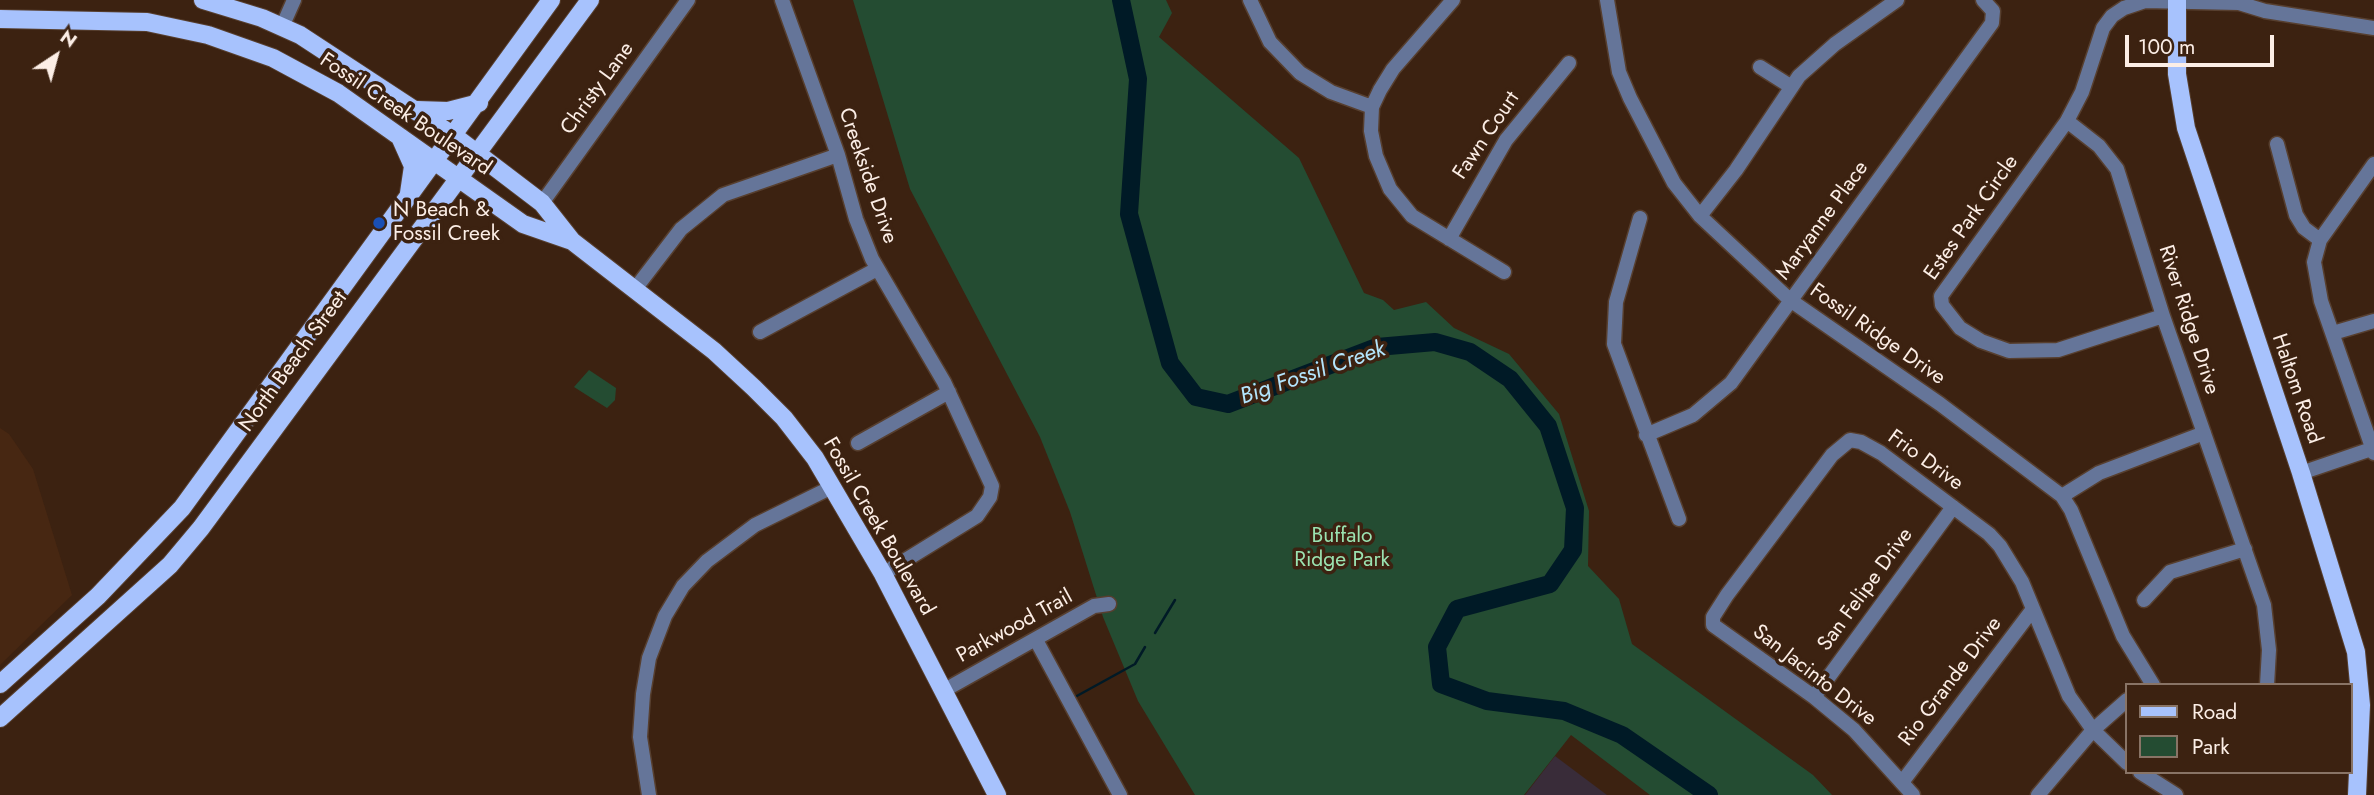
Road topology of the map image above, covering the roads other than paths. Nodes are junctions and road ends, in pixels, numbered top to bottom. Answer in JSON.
{"nodes":[{"id":1,"x":203,"y":0,"type":"edge"},
{"id":2,"x":294,"y":0,"type":"edge"},
{"id":3,"x":551,"y":0,"type":"edge"},
{"id":4,"x":590,"y":0,"type":"edge"},
{"id":5,"x":688,"y":0,"type":"edge"},
{"id":6,"x":782,"y":0,"type":"edge"},
{"id":7,"x":1250,"y":0,"type":"edge"},
{"id":8,"x":1454,"y":0,"type":"edge"},
{"id":9,"x":1607,"y":0,"type":"edge"},
{"id":10,"x":1897,"y":0,"type":"edge"},
{"id":11,"x":1983,"y":0,"type":"edge"},
{"id":12,"x":2177,"y":0,"type":"edge"},
{"id":13,"x":0,"y":19,"type":"edge"},
{"id":14,"x":282,"y":27,"type":"junction"},
{"id":15,"x":2374,"y":28,"type":"edge"},
{"id":16,"x":1569,"y":63,"type":"dead end"},
{"id":17,"x":1760,"y":67,"type":"dead end"},
{"id":18,"x":1790,"y":86,"type":"junction"},
{"id":19,"x":478,"y":103,"type":"junction"},
{"id":20,"x":1372,"y":107,"type":"junction"},
{"id":21,"x":415,"y":110,"type":"junction"},
{"id":22,"x":2067,"y":121,"type":"junction"},
{"id":23,"x":398,"y":134,"type":"junction"},
{"id":24,"x":454,"y":136,"type":"junction"},
{"id":25,"x":2277,"y":144,"type":"dead end"},
{"id":26,"x":476,"y":152,"type":"junction"},
{"id":27,"x":838,"y":155,"type":"junction"},
{"id":28,"x":436,"y":160,"type":"junction"},
{"id":29,"x":2374,"y":164,"type":"edge"},
{"id":30,"x":458,"y":177,"type":"junction"},
{"id":31,"x":409,"y":196,"type":"junction"},
{"id":32,"x":542,"y":203,"type":"junction"},
{"id":33,"x":1700,"y":216,"type":"junction"},
{"id":34,"x":1640,"y":218,"type":"dead end"},
{"id":35,"x":1449,"y":239,"type":"junction"},
{"id":36,"x":2320,"y":240,"type":"junction"},
{"id":37,"x":572,"y":241,"type":"junction"},
{"id":38,"x":877,"y":269,"type":"junction"},
{"id":39,"x":1504,"y":272,"type":"dead end"},
{"id":40,"x":635,"y":289,"type":"junction"},
{"id":41,"x":1790,"y":300,"type":"junction"},
{"id":42,"x":2163,"y":316,"type":"junction"},
{"id":43,"x":2374,"y":321,"type":"edge"},
{"id":44,"x":760,"y":332,"type":"dead end"},
{"id":45,"x":2333,"y":333,"type":"junction"},
{"id":46,"x":274,"y":382,"type":"junction"},
{"id":47,"x":949,"y":392,"type":"junction"},
{"id":48,"x":274,"y":427,"type":"junction"},
{"id":49,"x":2204,"y":433,"type":"junction"},
{"id":50,"x":1646,"y":435,"type":"junction"},
{"id":51,"x":858,"y":443,"type":"dead end"},
{"id":52,"x":2374,"y":450,"type":"edge"},
{"id":53,"x":2301,"y":473,"type":"junction"},
{"id":54,"x":832,"y":486,"type":"junction"},
{"id":55,"x":2062,"y":496,"type":"junction"},
{"id":56,"x":1953,"y":507,"type":"junction"},
{"id":57,"x":1679,"y":519,"type":"dead end"},
{"id":58,"x":2245,"y":549,"type":"junction"},
{"id":59,"x":883,"y":574,"type":"junction"},
{"id":60,"x":2144,"y":600,"type":"dead end"},
{"id":61,"x":1109,"y":604,"type":"dead end"},
{"id":62,"x":2033,"y":609,"type":"junction"},
{"id":63,"x":1713,"y":625,"type":"joint"},
{"id":64,"x":1037,"y":640,"type":"junction"},
{"id":65,"x":2150,"y":683,"type":"edge"},
{"id":66,"x":2267,"y":683,"type":"edge"},
{"id":67,"x":0,"y":684,"type":"edge"},
{"id":68,"x":943,"y":691,"type":"junction"},
{"id":69,"x":1814,"y":697,"type":"junction"},
{"id":70,"x":2126,"y":701,"type":"edge"},
{"id":71,"x":0,"y":718,"type":"edge"},
{"id":72,"x":2092,"y":730,"type":"junction"},
{"id":73,"x":2126,"y":761,"type":"edge"},
{"id":74,"x":2356,"y":766,"type":"edge"},
{"id":75,"x":2143,"y":774,"type":"edge"},
{"id":76,"x":1903,"y":781,"type":"junction"},
{"id":77,"x":649,"y":795,"type":"edge"},
{"id":78,"x":997,"y":795,"type":"edge"},
{"id":79,"x":1120,"y":795,"type":"edge"},
{"id":80,"x":1913,"y":795,"type":"edge"},
{"id":81,"x":2038,"y":795,"type":"edge"},
{"id":82,"x":2176,"y":795,"type":"edge"},
{"id":83,"x":2357,"y":795,"type":"edge"}],
"edges":[{"from":1,"to":14,"type":"main road","name":"Fossil Creek Boulevard"},
{"from":2,"to":14,"type":"street"},
{"from":3,"to":19,"type":"main road","name":"North Beach Street"},
{"from":4,"to":26,"type":"main road","name":"North Beach Street"},
{"from":5,"to":32,"type":"street","name":"Christy Lane"},
{"from":6,"to":27,"type":"street","name":"Creekside Drive"},
{"from":7,"to":20,"type":"street"},
{"from":8,"to":20,"type":"street"},
{"from":9,"to":33,"type":"street","name":"Fossil Ridge Drive"},
{"from":10,"to":18,"type":"street"},
{"from":11,"to":41,"type":"street","name":"Maryanne Place"},
{"from":12,"to":15,"type":"street","name":"Estes Park Circle"},
{"from":12,"to":22,"type":"street","name":"Estes Park Circle"},
{"from":12,"to":53,"type":"main road","name":"Haltom Road"},
{"from":13,"to":23,"type":"main road","name":"Fossil Creek Boulevard"},
{"from":14,"to":21,"type":"main road","name":"Fossil Creek Boulevard"},
{"from":16,"to":35,"type":"street","name":"Fawn Court"},
{"from":17,"to":18,"type":"street"},
{"from":18,"to":33,"type":"street"},
{"from":19,"to":21,"type":"main road"},
{"from":19,"to":24,"type":"main road","name":"North Beach Street"},
{"from":20,"to":35,"type":"street"},
{"from":21,"to":24,"type":"main road","name":"Fossil Creek Boulevard"},
{"from":22,"to":42,"type":"street","name":"River Ridge Drive"},
{"from":22,"to":42,"type":"street","name":"Estes Park Circle"},
{"from":23,"to":28,"type":"main road","name":"Fossil Creek Boulevard"},
{"from":23,"to":31,"type":"main road"},
{"from":24,"to":26,"type":"main road","name":"Fossil Creek Boulevard"},
{"from":24,"to":28,"type":"main road","name":"North Beach Street"},
{"from":25,"to":36,"type":"street"},
{"from":26,"to":30,"type":"main road","name":"North Beach Street"},
{"from":26,"to":32,"type":"main road","name":"Fossil Creek Boulevard"},
{"from":27,"to":38,"type":"street","name":"Creekside Drive"},
{"from":27,"to":40,"type":"street"},
{"from":28,"to":30,"type":"main road","name":"Fossil Creek Boulevard"},
{"from":28,"to":31,"type":"main road","name":"North Beach Street"},
{"from":29,"to":36,"type":"street"},
{"from":30,"to":37,"type":"main road","name":"Fossil Creek Boulevard"},
{"from":30,"to":48,"type":"main road","name":"North Beach Street"},
{"from":31,"to":46,"type":"main road","name":"North Beach Street"},
{"from":32,"to":37,"type":"main road","name":"Fossil Creek Boulevard"},
{"from":33,"to":41,"type":"street","name":"Fossil Ridge Drive"},
{"from":34,"to":50,"type":"street"},
{"from":35,"to":39,"type":"street"},
{"from":36,"to":45,"type":"street"},
{"from":37,"to":40,"type":"main road","name":"Fossil Creek Boulevard"},
{"from":38,"to":44,"type":"street"},
{"from":38,"to":47,"type":"street","name":"Creekside Drive"},
{"from":40,"to":54,"type":"main road","name":"Fossil Creek Boulevard"},
{"from":41,"to":50,"type":"street","name":"Maryanne Place"},
{"from":41,"to":55,"type":"street","name":"Fossil Ridge Drive"},
{"from":42,"to":49,"type":"street","name":"River Ridge Drive"},
{"from":43,"to":45,"type":"street"},
{"from":45,"to":52,"type":"street"},
{"from":46,"to":48,"type":"main road"},
{"from":46,"to":67,"type":"main road","name":"North Beach Street"},
{"from":47,"to":51,"type":"street"},
{"from":47,"to":59,"type":"street","name":"Creekside Drive"},
{"from":48,"to":71,"type":"main road","name":"North Beach Street"},
{"from":49,"to":55,"type":"street"},
{"from":49,"to":58,"type":"street","name":"River Ridge Drive"},
{"from":50,"to":57,"type":"street"},
{"from":52,"to":53,"type":"street"},
{"from":53,"to":74,"type":"main road","name":"Haltom Road"},
{"from":54,"to":59,"type":"main road","name":"Fossil Creek Boulevard"},
{"from":54,"to":77,"type":"street"},
{"from":55,"to":65,"type":"street","name":"Fossil Ridge Drive"},
{"from":56,"to":62,"type":"street","name":"Frio Drive"},
{"from":56,"to":63,"type":"street","name":"Frio Drive"},
{"from":56,"to":69,"type":"street","name":"San Felipe Drive"},
{"from":58,"to":60,"type":"street"},
{"from":58,"to":66,"type":"street","name":"River Ridge Drive"},
{"from":59,"to":68,"type":"main road","name":"Fossil Creek Boulevard"},
{"from":61,"to":64,"type":"street","name":"Parkwood Trail"},
{"from":62,"to":72,"type":"street","name":"Frio Drive"},
{"from":62,"to":76,"type":"street","name":"Rio Grande Drive"},
{"from":63,"to":69,"type":"street","name":"San Jacinto Drive"},
{"from":64,"to":68,"type":"street","name":"Parkwood Trail"},
{"from":64,"to":79,"type":"street"},
{"from":68,"to":78,"type":"main road","name":"Fossil Creek Boulevard"},
{"from":69,"to":76,"type":"street","name":"San Jacinto Drive"},
{"from":70,"to":72,"type":"street"},
{"from":72,"to":73,"type":"street","name":"Frio Drive"},
{"from":72,"to":81,"type":"street"},
{"from":74,"to":83,"type":"main road","name":"Haltom Road"},
{"from":75,"to":82,"type":"street"},
{"from":76,"to":80,"type":"street","name":"San Jacinto Drive"}]}
